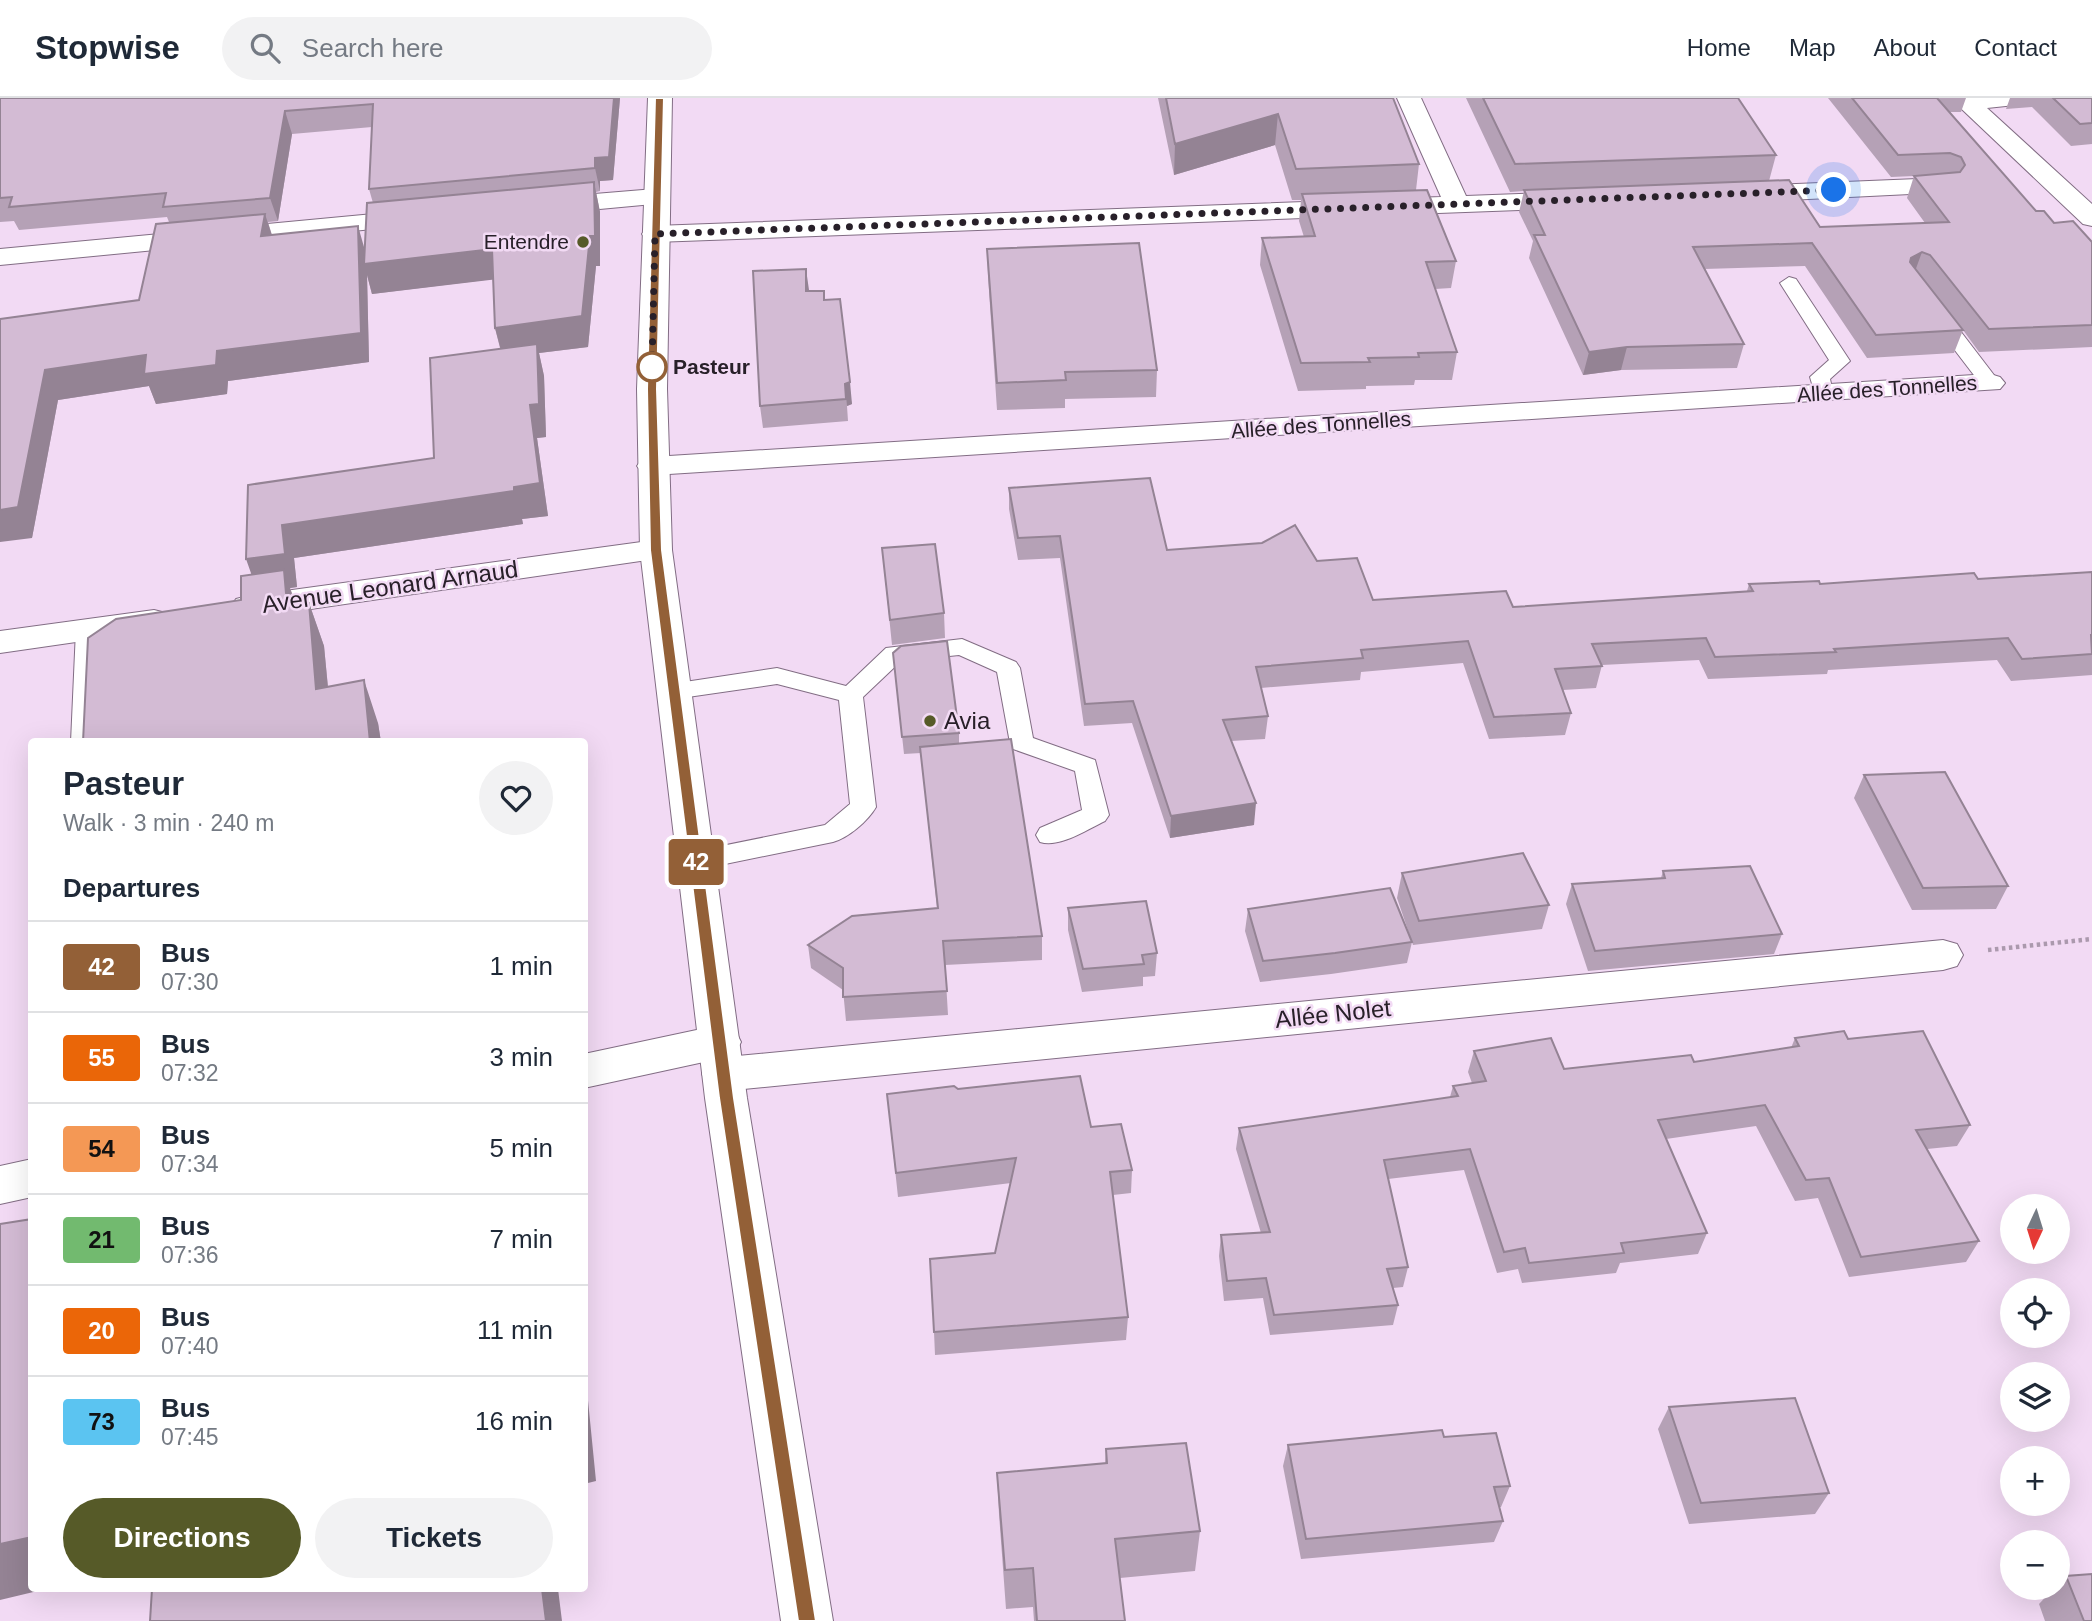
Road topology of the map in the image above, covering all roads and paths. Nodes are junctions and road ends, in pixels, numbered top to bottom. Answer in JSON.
{"nodes":[{"id":1,"x":660,"y":98,"type":"edge"},
{"id":2,"x":1409,"y":98,"type":"edge"},
{"id":3,"x":2026,"y":98,"type":"edge"},
{"id":4,"x":1965,"y":100,"type":"edge"},
{"id":5,"x":1942,"y":186,"type":"edge"},
{"id":6,"x":1720,"y":194,"type":"edge"},
{"id":7,"x":1595,"y":199,"type":"edge"},
{"id":8,"x":1457,"y":204,"type":"junction"},
{"id":9,"x":515,"y":209,"type":"edge"},
{"id":10,"x":446,"y":216,"type":"edge"},
{"id":11,"x":655,"y":216,"type":"junction"},
{"id":12,"x":2092,"y":218,"type":"edge"},
{"id":13,"x":0,"y":257,"type":"edge"},
{"id":14,"x":1789,"y":283,"type":"dead end"},
{"id":15,"x":1928,"y":303,"type":"edge"},
{"id":16,"x":1990,"y":383,"type":"joint"},
{"id":17,"x":1823,"y":393,"type":"junction"},
{"id":18,"x":653,"y":466,"type":"junction"},
{"id":19,"x":656,"y":550,"type":"junction"},
{"id":20,"x":88,"y":630,"type":"junction"},
{"id":21,"x":0,"y":642,"type":"edge"},
{"id":22,"x":674,"y":691,"type":"junction"},
{"id":23,"x":851,"y":695,"type":"junction"},
{"id":24,"x":83,"y":738,"type":"edge"},
{"id":25,"x":1049,"y":835,"type":"dead end"},
{"id":26,"x":696,"y":860,"type":"junction"},
{"id":27,"x":2092,"y":939,"type":"edge"},
{"id":28,"x":1943,"y":956,"type":"joint"},
{"id":29,"x":722,"y":1058,"type":"junction"},
{"id":30,"x":588,"y":1070,"type":"edge"},
{"id":31,"x":28,"y":1179,"type":"edge"},
{"id":32,"x":0,"y":1185,"type":"edge"},
{"id":33,"x":807,"y":1621,"type":"edge"}],
"edges":[{"from":1,"to":11,"type":"street"},
{"from":2,"to":8,"type":"street"},
{"from":3,"to":4,"type":"street"},
{"from":4,"to":12,"type":"street"},
{"from":5,"to":6,"type":"street"},
{"from":7,"to":8,"type":"street"},
{"from":8,"to":11,"type":"street"},
{"from":9,"to":11,"type":"street"},
{"from":10,"to":13,"type":"street"},
{"from":11,"to":18,"type":"street"},
{"from":14,"to":17,"type":"lane"},
{"from":15,"to":16,"type":"lane"},
{"from":16,"to":17,"type":"street","name":"Allée des Tonnelles"},
{"from":17,"to":18,"type":"street","name":"Allée des Tonnelles"},
{"from":18,"to":19,"type":"street"},
{"from":19,"to":20,"type":"street","name":"Avenue Leonard Arnaud"},
{"from":19,"to":22,"type":"street"},
{"from":20,"to":21,"type":"street","name":"Avenue Leonard Arnaud"},
{"from":20,"to":24,"type":"lane"},
{"from":22,"to":23,"type":"lane"},
{"from":22,"to":26,"type":"street"},
{"from":23,"to":25,"type":"lane"},
{"from":23,"to":26,"type":"lane"},
{"from":26,"to":29,"type":"street"},
{"from":27,"to":28,"type":"path"},
{"from":28,"to":29,"type":"street","name":"Allée Nolet"},
{"from":29,"to":30,"type":"street","name":"Allée Nolet"},
{"from":29,"to":33,"type":"street"},
{"from":31,"to":32,"type":"street"}]}
